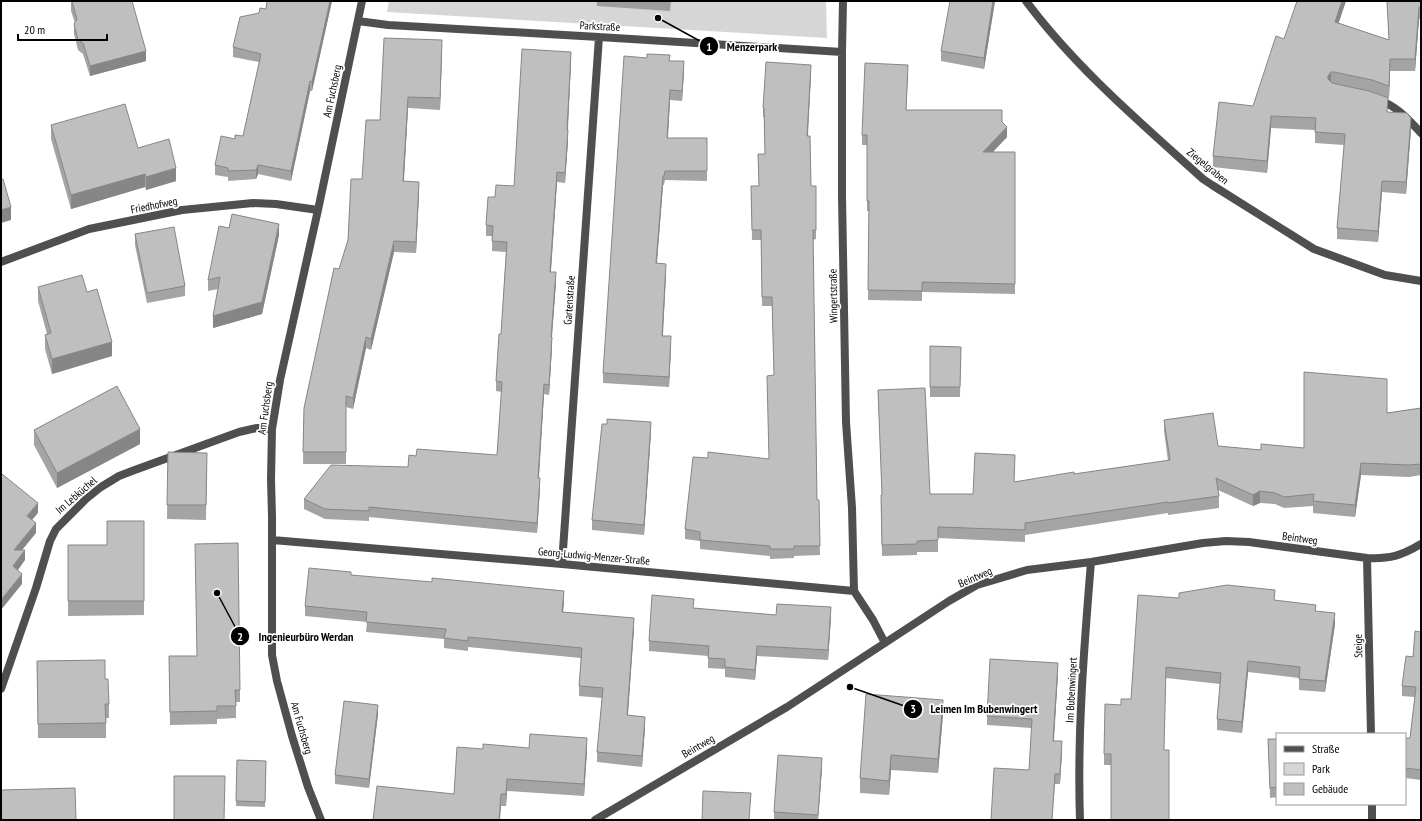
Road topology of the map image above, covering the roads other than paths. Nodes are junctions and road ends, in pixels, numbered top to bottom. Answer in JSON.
{"nodes":[{"id":1,"x":362,"y":1,"type":"edge"},
{"id":2,"x":843,"y":1,"type":"edge"},
{"id":3,"x":1026,"y":1,"type":"edge"},
{"id":4,"x":358,"y":21,"type":"junction"},
{"id":5,"x":599,"y":36,"type":"junction"},
{"id":6,"x":842,"y":52,"type":"junction"},
{"id":7,"x":1370,"y":96,"type":"edge"},
{"id":8,"x":1421,"y":134,"type":"edge"},
{"id":9,"x":318,"y":210,"type":"junction"},
{"id":10,"x":1,"y":262,"type":"edge"},
{"id":11,"x":1421,"y":281,"type":"edge"},
{"id":12,"x":272,"y":429,"type":"junction"},
{"id":13,"x":272,"y":540,"type":"junction"},
{"id":14,"x":1421,"y":544,"type":"edge"},
{"id":15,"x":1367,"y":558,"type":"junction"},
{"id":16,"x":1091,"y":562,"type":"junction"},
{"id":17,"x":562,"y":564,"type":"junction"},
{"id":18,"x":854,"y":591,"type":"junction"},
{"id":19,"x":885,"y":642,"type":"junction"},
{"id":20,"x":1,"y":688,"type":"edge"},
{"id":21,"x":1371,"y":733,"type":"edge"},
{"id":22,"x":1372,"y":805,"type":"edge"},
{"id":23,"x":321,"y":820,"type":"edge"},
{"id":24,"x":595,"y":820,"type":"edge"},
{"id":25,"x":1080,"y":820,"type":"edge"},
{"id":26,"x":1372,"y":820,"type":"edge"}],
"edges":[{"from":1,"to":4,"type":"street","name":"Am Fuchsberg"},
{"from":2,"to":6,"type":"street","name":"Wingertstraße"},
{"from":3,"to":11,"type":"street","name":"Ziegelgraben"},
{"from":4,"to":5,"type":"street","name":"Parkstraße"},
{"from":4,"to":9,"type":"street","name":"Am Fuchsberg"},
{"from":5,"to":6,"type":"street","name":"Parkstraße"},
{"from":5,"to":17,"type":"street","name":"Gartenstraße"},
{"from":6,"to":18,"type":"street","name":"Wingertstraße"},
{"from":7,"to":8,"type":"street"},
{"from":9,"to":10,"type":"street","name":"Friedhofweg"},
{"from":9,"to":12,"type":"street","name":"Am Fuchsberg"},
{"from":12,"to":13,"type":"street","name":"Am Fuchsberg"},
{"from":12,"to":20,"type":"street","name":"Im Lebküchel"},
{"from":13,"to":17,"type":"street","name":"Georg-Ludwig-Menzer-Straße"},
{"from":13,"to":23,"type":"street","name":"Am Fuchsberg"},
{"from":14,"to":15,"type":"street","name":"Beintweg"},
{"from":15,"to":16,"type":"street","name":"Beintweg"},
{"from":15,"to":21,"type":"street","name":"Steige"},
{"from":16,"to":19,"type":"street","name":"Beintweg"},
{"from":16,"to":25,"type":"street","name":"Im Bubenwingert"},
{"from":17,"to":18,"type":"street","name":"Georg-Ludwig-Menzer-Straße"},
{"from":18,"to":19,"type":"street"},
{"from":19,"to":24,"type":"street","name":"Beintweg"},
{"from":22,"to":26,"type":"street"}]}
